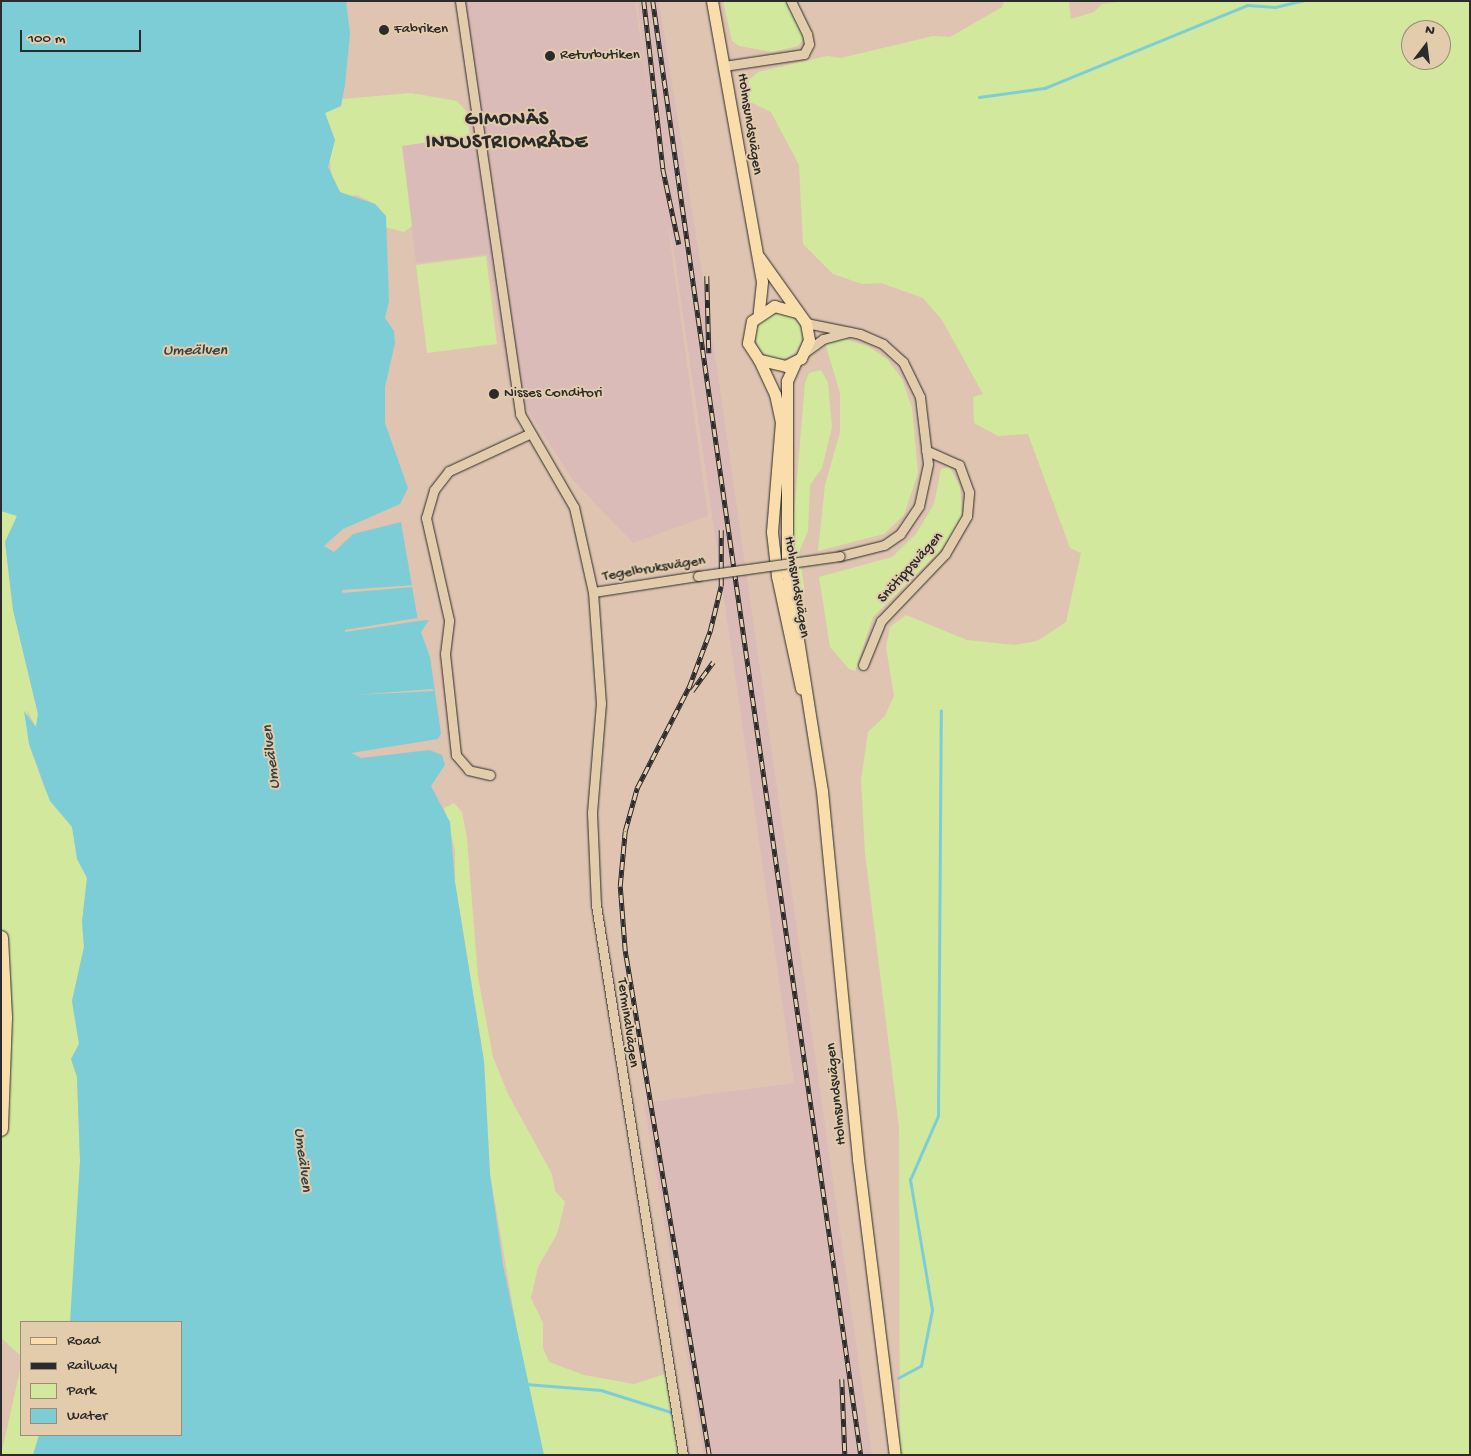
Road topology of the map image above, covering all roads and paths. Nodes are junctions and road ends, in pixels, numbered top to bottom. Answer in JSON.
{"nodes":[{"id":1,"x":460,"y":1,"type":"edge"},
{"id":2,"x":712,"y":1,"type":"edge"},
{"id":3,"x":791,"y":1,"type":"edge"},
{"id":4,"x":724,"y":66,"type":"junction"},
{"id":5,"x":755,"y":252,"type":"junction"},
{"id":6,"x":796,"y":312,"type":"junction"},
{"id":7,"x":759,"y":313,"type":"junction"},
{"id":8,"x":806,"y":323,"type":"junction"},
{"id":9,"x":851,"y":332,"type":"junction"},
{"id":10,"x":805,"y":352,"type":"junction"},
{"id":11,"x":759,"y":360,"type":"junction"},
{"id":12,"x":795,"y":363,"type":"junction"},
{"id":13,"x":529,"y":434,"type":"junction"},
{"id":14,"x":926,"y":450,"type":"junction"},
{"id":15,"x":593,"y":592,"type":"junction"},
{"id":16,"x":863,"y":665,"type":"dead end"},
{"id":17,"x":814,"y":730,"type":"junction"},
{"id":18,"x":490,"y":775,"type":"dead end"},
{"id":19,"x":1,"y":938,"type":"edge"},
{"id":20,"x":1,"y":1129,"type":"edge"},
{"id":21,"x":683,"y":1455,"type":"edge"},
{"id":22,"x":895,"y":1455,"type":"edge"}],
"edges":[{"from":1,"to":13,"type":"street","name":"Tegelbruksvägen"},
{"from":2,"to":4,"type":"main road","name":"Holmsundsvägen"},
{"from":3,"to":4,"type":"street"},
{"from":4,"to":5,"type":"main road","name":"Holmsundsvägen"},
{"from":5,"to":6,"type":"main road","name":"Holmsundsvägen"},
{"from":5,"to":7,"type":"main road","name":"Holmsundsvägen"},
{"from":6,"to":7,"type":"main road"},
{"from":6,"to":8,"type":"main road","name":"Holmsundsvägen"},
{"from":7,"to":11,"type":"main road","name":"Holmsundsvägen"},
{"from":8,"to":9,"type":"street","name":"Tegelbruksvägen"},
{"from":8,"to":10,"type":"main road"},
{"from":9,"to":10,"type":"street"},
{"from":9,"to":14,"type":"street","name":"Tegelbruksvägen"},
{"from":10,"to":12,"type":"main road","name":"Holmsundsvägen"},
{"from":11,"to":12,"type":"main road"},
{"from":11,"to":17,"type":"main road","name":"Holmsundsvägen"},
{"from":12,"to":17,"type":"main road","name":"Holmsundsvägen"},
{"from":13,"to":15,"type":"street","name":"Tegelbruksvägen"},
{"from":13,"to":18,"type":"street"},
{"from":14,"to":15,"type":"street","name":"Tegelbruksvägen","bridge":true},
{"from":14,"to":16,"type":"street","name":"Snötippsvägen"},
{"from":15,"to":21,"type":"street","name":"Terminalvägen"},
{"from":17,"to":22,"type":"main road","name":"Holmsundsvägen"},
{"from":19,"to":20,"type":"highway"}]}
